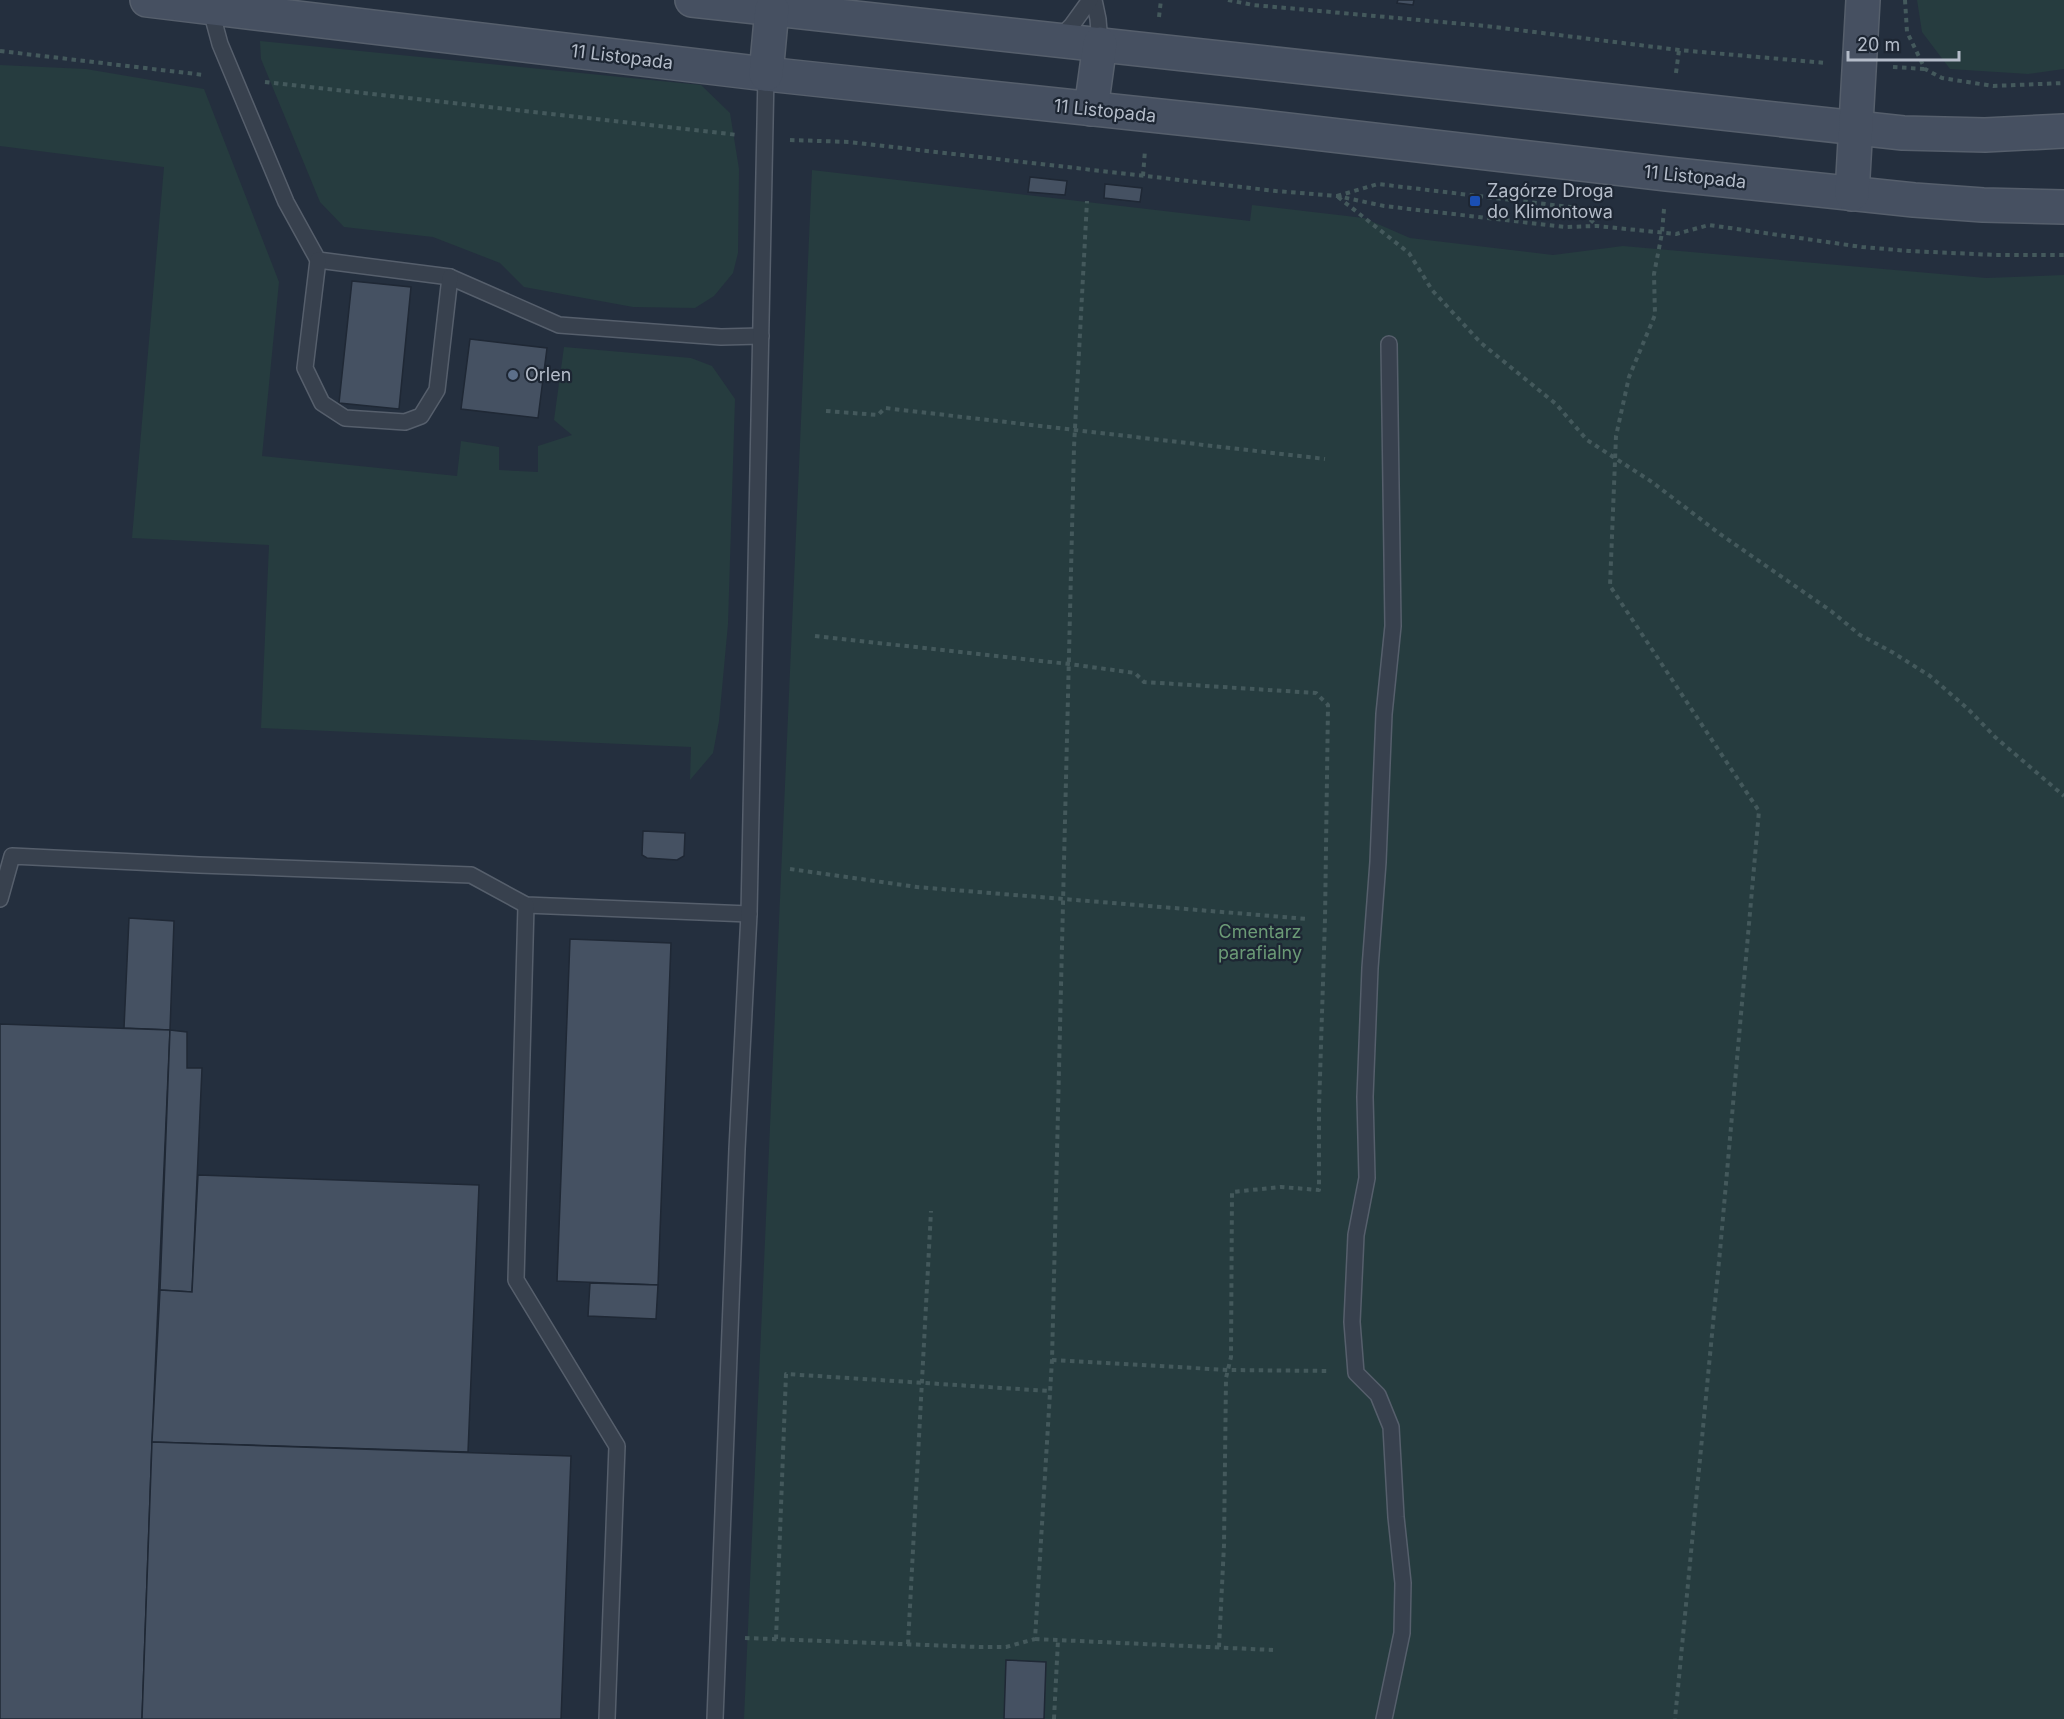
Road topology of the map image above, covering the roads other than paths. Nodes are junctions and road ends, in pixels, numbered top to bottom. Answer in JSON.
{"nodes":[{"id":1,"x":147,"y":0,"type":"edge"},
{"id":2,"x":692,"y":0,"type":"edge"},
{"id":3,"x":1092,"y":0,"type":"edge"},
{"id":4,"x":1863,"y":0,"type":"edge"},
{"id":5,"x":211,"y":4,"type":"edge"},
{"id":6,"x":772,"y":9,"type":"junction"},
{"id":7,"x":1058,"y":39,"type":"junction"},
{"id":8,"x":1100,"y":44,"type":"junction"},
{"id":9,"x":766,"y":74,"type":"junction"},
{"id":10,"x":1092,"y":110,"type":"junction"},
{"id":11,"x":1857,"y":129,"type":"junction"},
{"id":12,"x":2064,"y":132,"type":"edge"},
{"id":13,"x":1852,"y":194,"type":"junction"},
{"id":14,"x":2064,"y":207,"type":"edge"},
{"id":15,"x":318,"y":260,"type":"junction"},
{"id":16,"x":450,"y":277,"type":"junction"},
{"id":17,"x":761,"y":336,"type":"junction"},
{"id":18,"x":1389,"y":344,"type":"dead end"},
{"id":19,"x":0,"y":899,"type":"edge"},
{"id":20,"x":526,"y":905,"type":"junction"},
{"id":21,"x":749,"y":914,"type":"junction"},
{"id":22,"x":607,"y":1719,"type":"edge"},
{"id":23,"x":715,"y":1719,"type":"edge"},
{"id":24,"x":1384,"y":1719,"type":"edge"}],
"edges":[{"from":1,"to":5,"type":"main road","name":"11 Listopada"},
{"from":2,"to":6,"type":"main road"},
{"from":3,"to":7,"type":"lane"},
{"from":3,"to":8,"type":"lane"},
{"from":4,"to":11,"type":"main road"},
{"from":5,"to":9,"type":"main road","name":"11 Listopada"},
{"from":5,"to":15,"type":"lane"},
{"from":6,"to":7,"type":"main road"},
{"from":6,"to":9,"type":"main road"},
{"from":7,"to":8,"type":"main road"},
{"from":8,"to":10,"type":"main road"},
{"from":8,"to":11,"type":"main road"},
{"from":9,"to":10,"type":"main road","name":"11 Listopada"},
{"from":9,"to":17,"type":"lane"},
{"from":10,"to":13,"type":"main road","name":"11 Listopada"},
{"from":11,"to":12,"type":"main road"},
{"from":11,"to":13,"type":"main road"},
{"from":13,"to":14,"type":"main road","name":"11 Listopada"},
{"from":15,"to":16,"type":"lane"},
{"from":15,"to":16,"type":"lane"},
{"from":16,"to":17,"type":"lane"},
{"from":17,"to":21,"type":"lane"},
{"from":18,"to":24,"type":"lane"},
{"from":19,"to":20,"type":"lane"},
{"from":20,"to":21,"type":"lane"},
{"from":20,"to":22,"type":"lane"},
{"from":21,"to":23,"type":"lane"}]}
